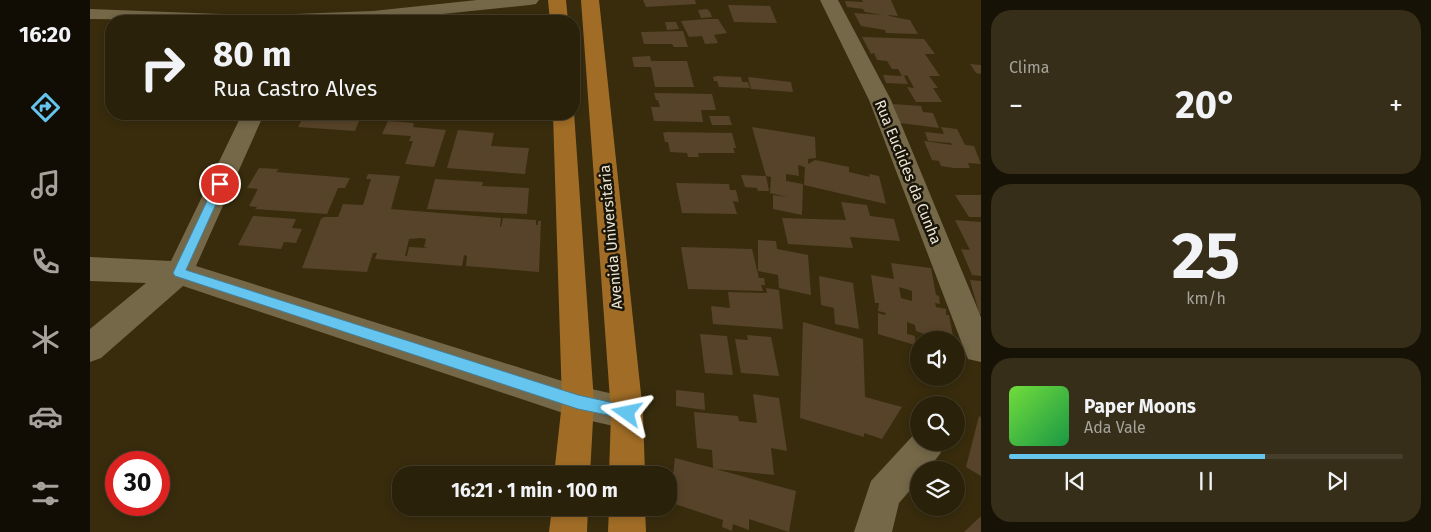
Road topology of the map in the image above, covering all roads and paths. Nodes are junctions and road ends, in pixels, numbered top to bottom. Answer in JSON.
{"nodes":[{"id":1,"x":313,"y":0,"type":"edge"},
{"id":2,"x":530,"y":0,"type":"edge"},
{"id":3,"x":557,"y":0,"type":"edge"},
{"id":4,"x":590,"y":0,"type":"edge"},
{"id":5,"x":829,"y":0,"type":"edge"},
{"id":6,"x":90,"y":14,"type":"edge"},
{"id":7,"x":112,"y":15,"type":"edge"},
{"id":8,"x":306,"y":15,"type":"edge"},
{"id":9,"x":383,"y":15,"type":"edge"},
{"id":10,"x":558,"y":15,"type":"edge"},
{"id":11,"x":249,"y":120,"type":"edge"},
{"id":12,"x":564,"y":120,"type":"edge"},
{"id":13,"x":90,"y":269,"type":"edge"},
{"id":14,"x":179,"y":273,"type":"junction"},
{"id":15,"x":90,"y":348,"type":"edge"},
{"id":16,"x":979,"y":349,"type":"dead end"},
{"id":17,"x":578,"y":402,"type":"junction"},
{"id":18,"x":627,"y":413,"type":"junction"},
{"id":19,"x":920,"y":451,"type":"edge"},
{"id":20,"x":573,"y":466,"type":"edge"},
{"id":21,"x":627,"y":466,"type":"edge"},
{"id":22,"x":569,"y":516,"type":"edge"},
{"id":23,"x":627,"y":516,"type":"edge"},
{"id":24,"x":568,"y":532,"type":"edge"},
{"id":25,"x":628,"y":532,"type":"edge"},
{"id":26,"x":873,"y":532,"type":"edge"}],
"edges":[{"from":1,"to":8,"type":"street"},
{"from":2,"to":9,"type":"street"},
{"from":3,"to":10,"type":"main road"},
{"from":4,"to":18,"type":"main road","name":"Avenida Universitária"},
{"from":5,"to":16,"type":"street","name":"Rua Euclides da Cunha"},
{"from":6,"to":7,"type":"street"},
{"from":11,"to":14,"type":"street"},
{"from":12,"to":17,"type":"main road"},
{"from":13,"to":14,"type":"street"},
{"from":14,"to":15,"type":"street"},
{"from":14,"to":17,"type":"street"},
{"from":17,"to":18,"type":"street"},
{"from":17,"to":20,"type":"main road"},
{"from":18,"to":21,"type":"main road","name":"Avenida Universitária"},
{"from":19,"to":26,"type":"street"},
{"from":22,"to":24,"type":"main road"},
{"from":23,"to":25,"type":"main road"}]}
